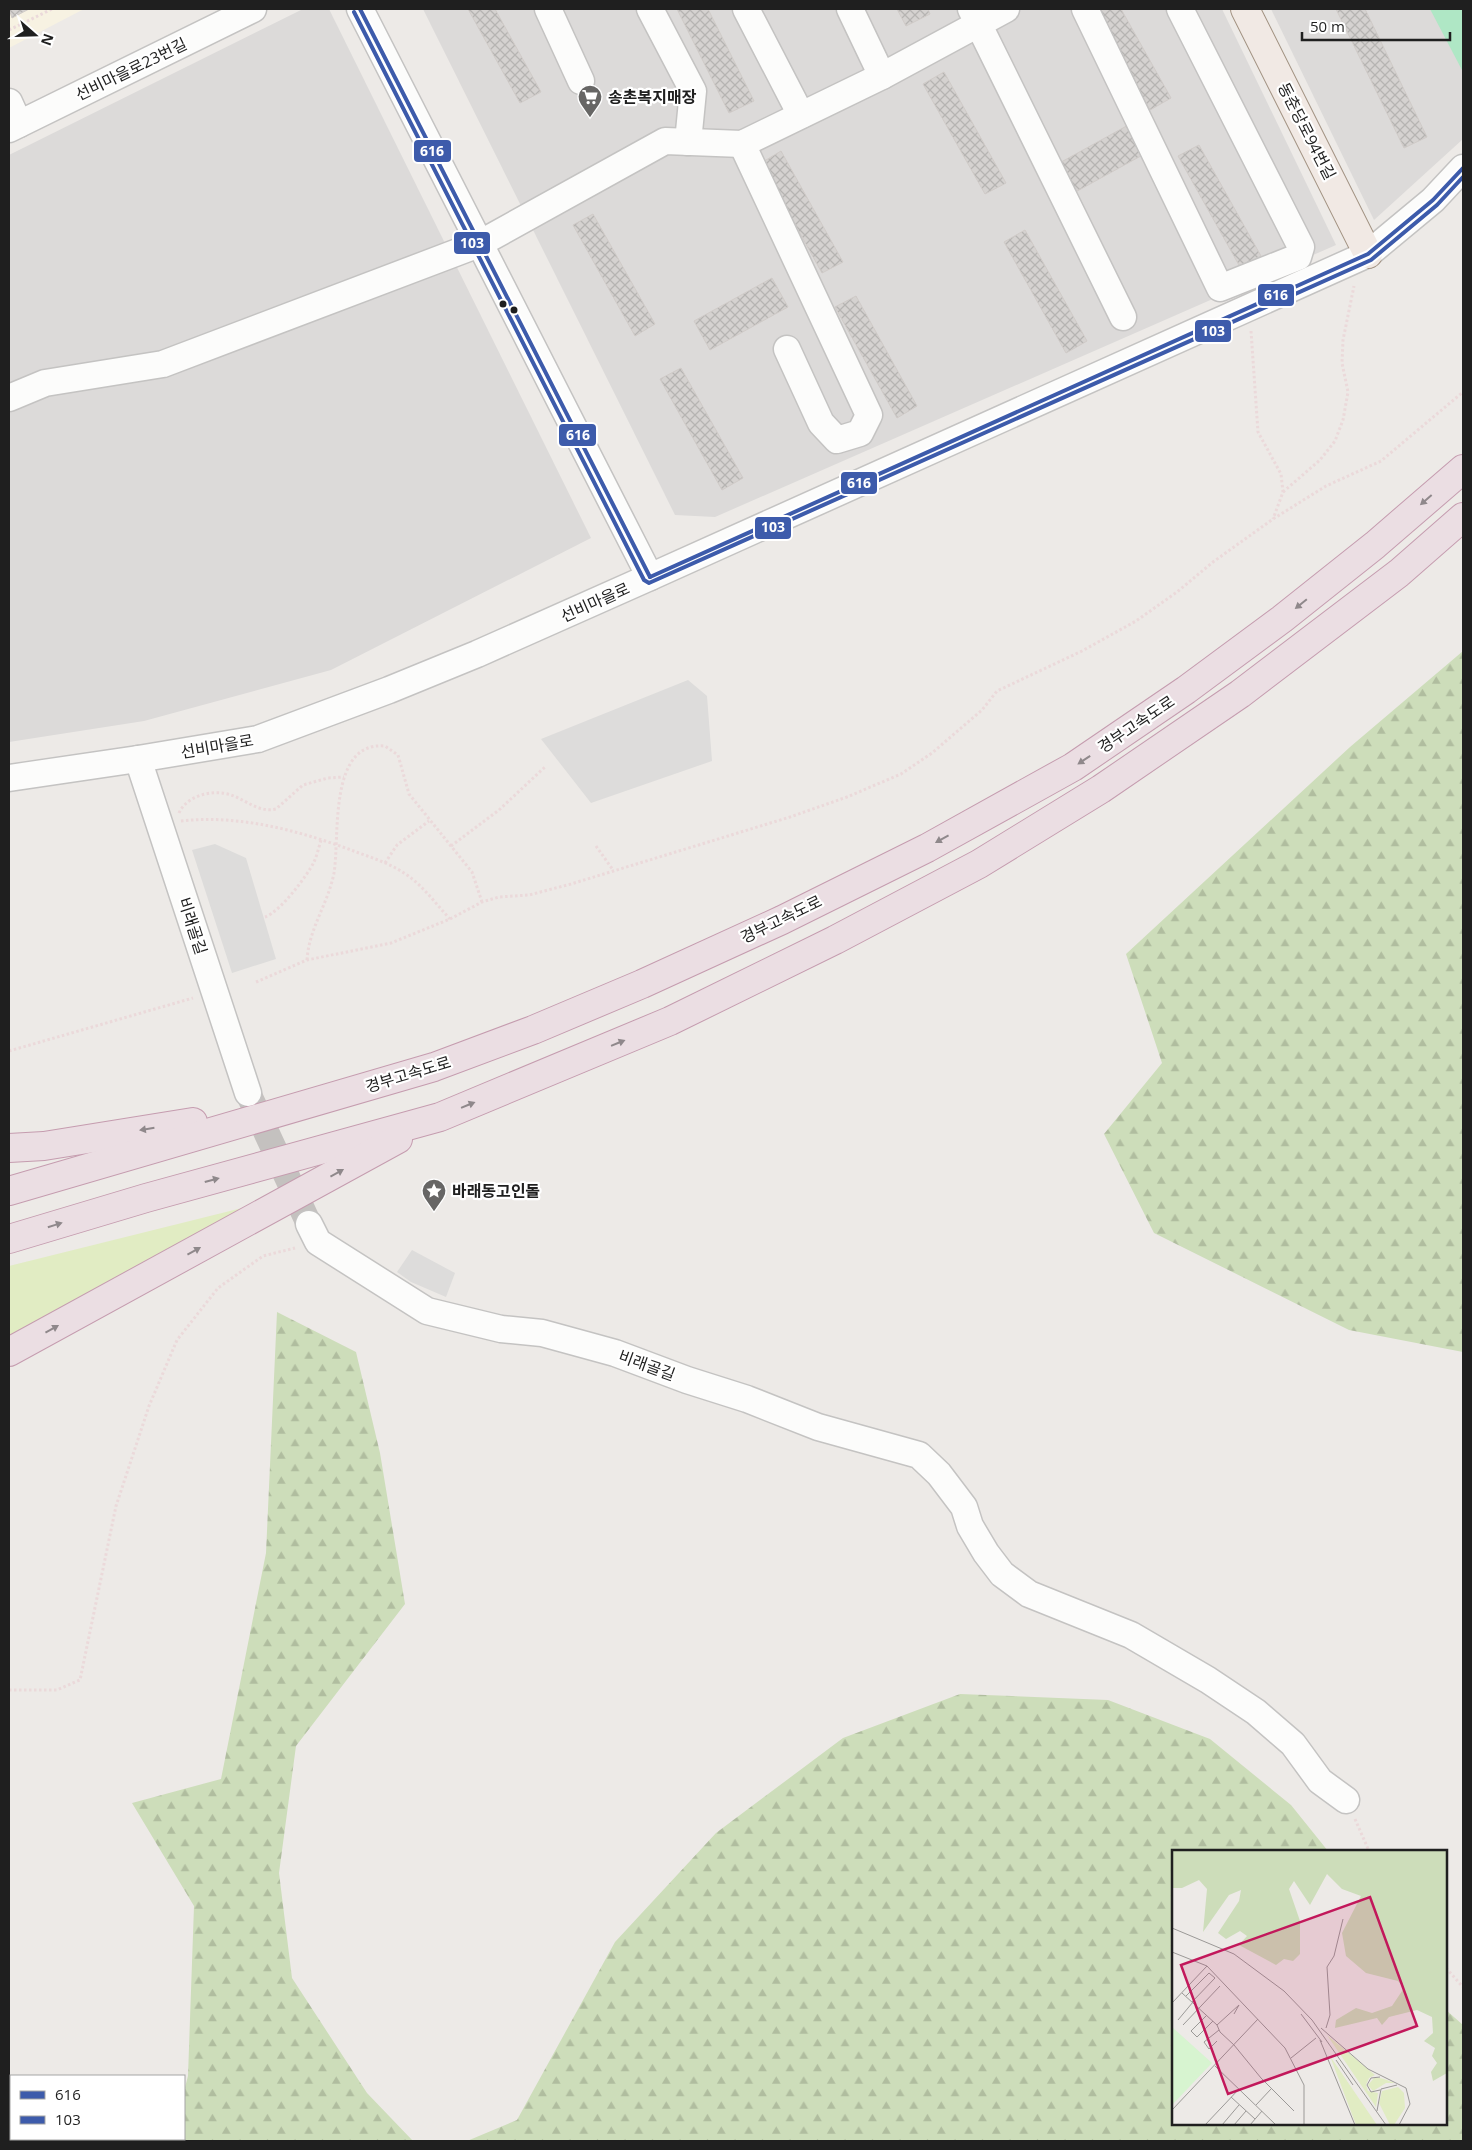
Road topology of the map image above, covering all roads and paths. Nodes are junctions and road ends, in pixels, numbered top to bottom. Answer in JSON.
{"nodes":[{"id":1,"x":52,"y":9,"type":"edge"},
{"id":2,"x":252,"y":9,"type":"edge"},
{"id":3,"x":360,"y":9,"type":"edge"},
{"id":4,"x":548,"y":9,"type":"edge"},
{"id":5,"x":650,"y":9,"type":"edge"},
{"id":6,"x":746,"y":9,"type":"edge"},
{"id":7,"x":850,"y":9,"type":"edge"},
{"id":8,"x":1006,"y":9,"type":"edge"},
{"id":9,"x":1084,"y":9,"type":"edge"},
{"id":10,"x":1180,"y":9,"type":"edge"},
{"id":11,"x":1246,"y":9,"type":"edge"},
{"id":12,"x":975,"y":16,"type":"edge"},
{"id":13,"x":9,"y":30,"type":"edge"},
{"id":14,"x":882,"y":76,"type":"junction"},
{"id":15,"x":581,"y":81,"type":"dead end"},
{"id":16,"x":800,"y":115,"type":"junction"},
{"id":17,"x":12,"y":118,"type":"edge"},
{"id":18,"x":688,"y":142,"type":"junction"},
{"id":19,"x":742,"y":144,"type":"junction"},
{"id":20,"x":1463,"y":168,"type":"edge"},
{"id":21,"x":479,"y":244,"type":"junction"},
{"id":22,"x":1368,"y":254,"type":"junction"},
{"id":23,"x":1355,"y":282,"type":"dead end"},
{"id":24,"x":1123,"y":317,"type":"dead end"},
{"id":25,"x":1250,"y":323,"type":"dead end"},
{"id":26,"x":787,"y":349,"type":"dead end"},
{"id":27,"x":1463,"y":392,"type":"edge"},
{"id":28,"x":9,"y":398,"type":"edge"},
{"id":29,"x":1463,"y":469,"type":"edge"},
{"id":30,"x":1283,"y":492,"type":"junction"},
{"id":31,"x":1463,"y":517,"type":"edge"},
{"id":32,"x":1273,"y":520,"type":"junction"},
{"id":33,"x":650,"y":577,"type":"junction"},
{"id":34,"x":138,"y":760,"type":"junction"},
{"id":35,"x":546,"y":766,"type":"dead end"},
{"id":36,"x":344,"y":777,"type":"junction"},
{"id":37,"x":9,"y":778,"type":"edge"},
{"id":38,"x":429,"y":821,"type":"junction"},
{"id":39,"x":320,"y":840,"type":"junction"},
{"id":40,"x":335,"y":844,"type":"junction"},
{"id":41,"x":451,"y":846,"type":"junction"},
{"id":42,"x":596,"y":846,"type":"dead end"},
{"id":43,"x":384,"y":862,"type":"junction"},
{"id":44,"x":613,"y":870,"type":"junction"},
{"id":45,"x":482,"y":902,"type":"junction"},
{"id":46,"x":265,"y":917,"type":"dead end"},
{"id":47,"x":450,"y":919,"type":"junction"},
{"id":48,"x":307,"y":960,"type":"junction"},
{"id":49,"x":256,"y":982,"type":"dead end"},
{"id":50,"x":215,"y":992,"type":"junction"},
{"id":51,"x":9,"y":1052,"type":"edge"},
{"id":52,"x":434,"y":1067,"type":"junction"},
{"id":53,"x":248,"y":1093,"type":"tunnel mouth"},
{"id":54,"x":440,"y":1117,"type":"junction"},
{"id":55,"x":9,"y":1148,"type":"edge"},
{"id":56,"x":9,"y":1191,"type":"edge"},
{"id":57,"x":313,"y":1233,"type":"joint"},
{"id":58,"x":9,"y":1239,"type":"edge"},
{"id":59,"x":9,"y":1352,"type":"edge"},
{"id":60,"x":9,"y":1690,"type":"edge"},
{"id":61,"x":1346,"y":1800,"type":"joint"},
{"id":62,"x":1369,"y":1850,"type":"edge"},
{"id":63,"x":1447,"y":1969,"type":"edge"},
{"id":64,"x":1463,"y":1987,"type":"edge"}],
"edges":[{"from":1,"to":13,"type":"path"},
{"from":2,"to":17,"type":"street","name":"선비마을로23번길"},
{"from":3,"to":21,"type":"street"},
{"from":4,"to":15,"type":"street"},
{"from":5,"to":18,"type":"street"},
{"from":6,"to":16,"type":"street"},
{"from":7,"to":14,"type":"street"},
{"from":8,"to":12,"type":"street"},
{"from":9,"to":10,"type":"street"},
{"from":11,"to":22,"type":"main road","name":"동춘당로94번길"},
{"from":12,"to":14,"type":"street"},
{"from":12,"to":24,"type":"street"},
{"from":14,"to":16,"type":"street"},
{"from":16,"to":19,"type":"street"},
{"from":18,"to":19,"type":"street"},
{"from":18,"to":21,"type":"street"},
{"from":19,"to":26,"type":"street"},
{"from":20,"to":22,"type":"street","name":"선비마을로"},
{"from":21,"to":28,"type":"street"},
{"from":21,"to":33,"type":"street"},
{"from":22,"to":33,"type":"street","name":"선비마을로"},
{"from":23,"to":30,"type":"path"},
{"from":25,"to":30,"type":"path"},
{"from":27,"to":32,"type":"path"},
{"from":29,"to":52,"type":"highway","name":"경부고속도로","one_way":true},
{"from":30,"to":32,"type":"path"},
{"from":54,"to":31,"type":"highway","name":"경부고속도로","one_way":true},
{"from":32,"to":44,"type":"path"},
{"from":33,"to":34,"type":"street","name":"선비마을로"},
{"from":34,"to":37,"type":"street","name":"선비마을로"},
{"from":34,"to":50,"type":"street","name":"비래골길"},
{"from":35,"to":41,"type":"path"},
{"from":36,"to":38,"type":"path"},
{"from":36,"to":39,"type":"path"},
{"from":36,"to":40,"type":"path"},
{"from":38,"to":41,"type":"path"},
{"from":38,"to":43,"type":"path"},
{"from":39,"to":40,"type":"path"},
{"from":39,"to":46,"type":"path"},
{"from":40,"to":43,"type":"path"},
{"from":40,"to":48,"type":"path"},
{"from":41,"to":45,"type":"path"},
{"from":42,"to":44,"type":"path"},
{"from":43,"to":47,"type":"path"},
{"from":44,"to":45,"type":"path"},
{"from":45,"to":47,"type":"path"},
{"from":47,"to":48,"type":"path"},
{"from":48,"to":49,"type":"path"},
{"from":50,"to":51,"type":"path"},
{"from":50,"to":53,"type":"street","name":"비래골길"},
{"from":52,"to":55,"type":"highway","one_way":true},
{"from":52,"to":56,"type":"highway","name":"경부고속도로"},
{"from":58,"to":54,"type":"highway","name":"경부고속도로","one_way":true},
{"from":59,"to":54,"type":"highway","one_way":true},
{"from":57,"to":60,"type":"path"},
{"from":57,"to":61,"type":"street","name":"비래골길"},
{"from":61,"to":62,"type":"path"},
{"from":63,"to":64,"type":"path"}]}
